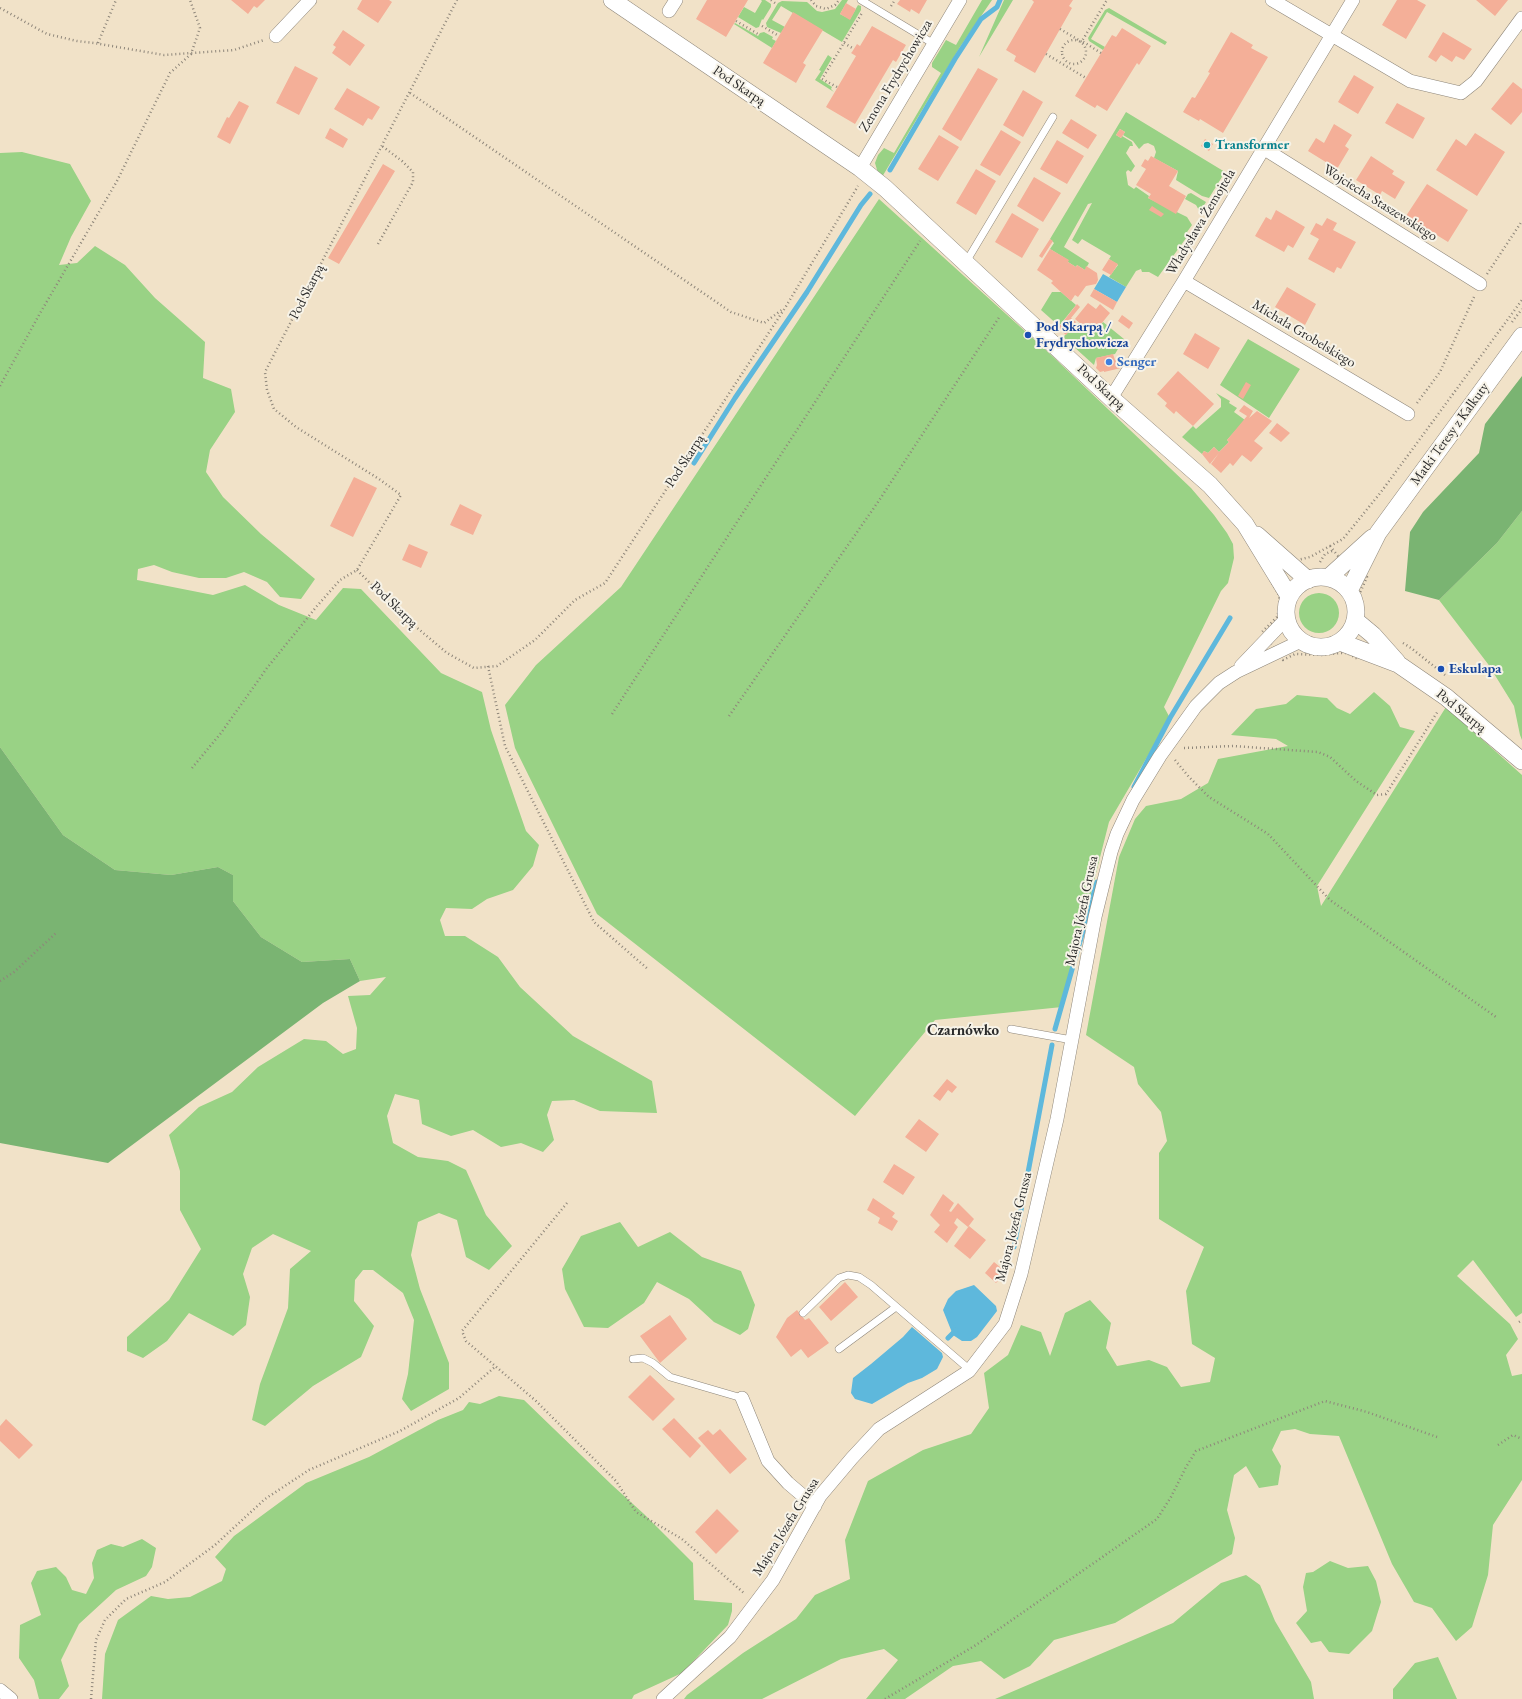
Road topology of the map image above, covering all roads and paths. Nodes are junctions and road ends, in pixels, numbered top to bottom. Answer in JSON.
{"nodes":[{"id":1,"x":116,"y":0,"type":"edge"},
{"id":2,"x":190,"y":0,"type":"edge"},
{"id":3,"x":310,"y":0,"type":"edge"},
{"id":4,"x":457,"y":0,"type":"edge"},
{"id":5,"x":612,"y":0,"type":"edge"},
{"id":6,"x":771,"y":0,"type":"edge"},
{"id":7,"x":811,"y":0,"type":"edge"},
{"id":8,"x":839,"y":0,"type":"edge"},
{"id":9,"x":860,"y":0,"type":"edge"},
{"id":10,"x":960,"y":0,"type":"edge"},
{"id":11,"x":1107,"y":0,"type":"edge"},
{"id":12,"x":1272,"y":0,"type":"edge"},
{"id":13,"x":1352,"y":0,"type":"edge"},
{"id":14,"x":775,"y":3,"type":"dead end"},
{"id":15,"x":867,"y":4,"type":"junction"},
{"id":16,"x":0,"y":8,"type":"edge"},
{"id":17,"x":1522,"y":18,"type":"edge"},
{"id":18,"x":736,"y":21,"type":"dead end"},
{"id":19,"x":762,"y":26,"type":"dead end"},
{"id":20,"x":1060,"y":29,"type":"dead end"},
{"id":21,"x":758,"y":34,"type":"dead end"},
{"id":22,"x":1332,"y":35,"type":"junction"},
{"id":23,"x":276,"y":36,"type":"joint"},
{"id":24,"x":779,"y":36,"type":"dead end"},
{"id":25,"x":1082,"y":42,"type":"junction"},
{"id":26,"x":844,"y":43,"type":"junction"},
{"id":27,"x":98,"y":44,"type":"junction"},
{"id":28,"x":934,"y":44,"type":"junction"},
{"id":29,"x":854,"y":49,"type":"dead end"},
{"id":30,"x":1101,"y":53,"type":"dead end"},
{"id":31,"x":191,"y":54,"type":"junction"},
{"id":32,"x":1046,"y":54,"type":"dead end"},
{"id":33,"x":1069,"y":62,"type":"junction"},
{"id":34,"x":1067,"y":66,"type":"junction"},
{"id":35,"x":1086,"y":78,"type":"dead end"},
{"id":36,"x":837,"y":87,"type":"dead end"},
{"id":37,"x":410,"y":92,"type":"junction"},
{"id":38,"x":1053,"y":117,"type":"dead end"},
{"id":39,"x":382,"y":146,"type":"junction"},
{"id":40,"x":1263,"y":148,"type":"junction"},
{"id":41,"x":863,"y":170,"type":"junction"},
{"id":42,"x":1522,"y":221,"type":"edge"},
{"id":43,"x":929,"y":228,"type":"junction"},
{"id":44,"x":378,"y":244,"type":"dead end"},
{"id":45,"x":966,"y":262,"type":"junction"},
{"id":46,"x":1184,"y":282,"type":"junction"},
{"id":47,"x":1480,"y":284,"type":"junction"},
{"id":48,"x":1522,"y":300,"type":"edge"},
{"id":49,"x":1009,"y":302,"type":"junction"},
{"id":50,"x":785,"y":308,"type":"junction"},
{"id":51,"x":1522,"y":336,"type":"edge"},
{"id":52,"x":0,"y":386,"type":"edge"},
{"id":53,"x":1111,"y":398,"type":"junction"},
{"id":54,"x":1408,"y":414,"type":"joint"},
{"id":55,"x":1245,"y":524,"type":"junction"},
{"id":56,"x":1378,"y":533,"type":"junction"},
{"id":57,"x":1330,"y":546,"type":"junction"},
{"id":58,"x":1345,"y":562,"type":"junction"},
{"id":59,"x":1292,"y":565,"type":"junction"},
{"id":60,"x":357,"y":570,"type":"junction"},
{"id":61,"x":1359,"y":572,"type":"junction"},
{"id":62,"x":1275,"y":574,"type":"junction"},
{"id":63,"x":1328,"y":578,"type":"junction"},
{"id":64,"x":1308,"y":580,"type":"junction"},
{"id":65,"x":1349,"y":591,"type":"junction"},
{"id":66,"x":1289,"y":596,"type":"junction"},
{"id":67,"x":1286,"y":619,"type":"junction"},
{"id":68,"x":1355,"y":620,"type":"junction"},
{"id":69,"x":1373,"y":635,"type":"junction"},
{"id":70,"x":1267,"y":639,"type":"junction"},
{"id":71,"x":1301,"y":641,"type":"junction"},
{"id":72,"x":1340,"y":642,"type":"junction"},
{"id":73,"x":1363,"y":651,"type":"junction"},
{"id":74,"x":1276,"y":653,"type":"junction"},
{"id":75,"x":1398,"y":664,"type":"junction"},
{"id":76,"x":488,"y":666,"type":"junction"},
{"id":77,"x":1236,"y":672,"type":"junction"},
{"id":78,"x":1446,"y":696,"type":"junction"},
{"id":79,"x":612,"y":714,"type":"dead end"},
{"id":80,"x":729,"y":716,"type":"dead end"},
{"id":81,"x":1165,"y":749,"type":"junction"},
{"id":82,"x":1522,"y":761,"type":"edge"},
{"id":83,"x":192,"y":768,"type":"dead end"},
{"id":84,"x":56,"y":933,"type":"dead end"},
{"id":85,"x":649,"y":970,"type":"dead end"},
{"id":86,"x":0,"y":981,"type":"edge"},
{"id":87,"x":1496,"y":1017,"type":"dead end"},
{"id":88,"x":1011,"y":1029,"type":"dead end"},
{"id":89,"x":1072,"y":1040,"type":"junction"},
{"id":90,"x":567,"y":1203,"type":"dead end"},
{"id":91,"x":896,"y":1307,"type":"junction"},
{"id":92,"x":804,"y":1313,"type":"dead end"},
{"id":93,"x":1522,"y":1320,"type":"edge"},
{"id":94,"x":1519,"y":1322,"type":"dead end"},
{"id":95,"x":839,"y":1349,"type":"dead end"},
{"id":96,"x":633,"y":1359,"type":"dead end"},
{"id":97,"x":496,"y":1366,"type":"junction"},
{"id":98,"x":970,"y":1370,"type":"junction"},
{"id":99,"x":742,"y":1398,"type":"joint"},
{"id":100,"x":1437,"y":1437,"type":"dead end"},
{"id":101,"x":1522,"y":1439,"type":"edge"},
{"id":102,"x":1498,"y":1445,"type":"dead end"},
{"id":103,"x":815,"y":1506,"type":"junction"},
{"id":104,"x":756,"y":1603,"type":"junction"},
{"id":105,"x":0,"y":1690,"type":"edge"},
{"id":106,"x":11,"y":1699,"type":"edge"},
{"id":107,"x":91,"y":1699,"type":"edge"},
{"id":108,"x":663,"y":1699,"type":"edge"},
{"id":109,"x":885,"y":1699,"type":"edge"}],
"edges":[{"from":1,"to":27,"type":"path"},
{"from":2,"to":31,"type":"path"},
{"from":3,"to":23,"type":"street"},
{"from":4,"to":37,"type":"path","name":"Pod Skarpą"},
{"from":5,"to":41,"type":"street","name":"Pod Skarpą"},
{"from":6,"to":14,"type":"path"},
{"from":7,"to":8,"type":"path"},
{"from":9,"to":15,"type":"lane"},
{"from":10,"to":28,"type":"street","name":"Zenona Frydrychowicza"},
{"from":11,"to":25,"type":"path"},
{"from":12,"to":22,"type":"street"},
{"from":13,"to":22,"type":"street","name":"Władysława Żemojtela"},
{"from":15,"to":26,"type":"path"},
{"from":15,"to":28,"type":"lane"},
{"from":16,"to":27,"type":"path"},
{"from":17,"to":22,"type":"street"},
{"from":18,"to":21,"type":"path"},
{"from":19,"to":24,"type":"path"},
{"from":20,"to":25,"type":"path"},
{"from":22,"to":40,"type":"street","name":"Władysława Żemojtela"},
{"from":23,"to":31,"type":"path"},
{"from":25,"to":30,"type":"path"},
{"from":25,"to":33,"type":"path"},
{"from":25,"to":33,"type":"path"},
{"from":26,"to":29,"type":"path"},
{"from":26,"to":36,"type":"path"},
{"from":27,"to":31,"type":"path"},
{"from":28,"to":41,"type":"street","name":"Zenona Frydrychowicza"},
{"from":31,"to":52,"type":"path"},
{"from":32,"to":34,"type":"path"},
{"from":33,"to":34,"type":"path"},
{"from":34,"to":35,"type":"path"},
{"from":37,"to":39,"type":"path","name":"Pod Skarpą"},
{"from":37,"to":50,"type":"path"},
{"from":38,"to":45,"type":"lane"},
{"from":39,"to":44,"type":"path"},
{"from":39,"to":60,"type":"path","name":"Pod Skarpą"},
{"from":40,"to":46,"type":"street","name":"Władysława Żemojtela"},
{"from":40,"to":47,"type":"street","name":"Wojciecha Staszewskiego"},
{"from":41,"to":43,"type":"street","name":"Pod Skarpą"},
{"from":41,"to":50,"type":"path","name":"Pod Skarpą"},
{"from":42,"to":47,"type":"path"},
{"from":43,"to":45,"type":"street","name":"Pod Skarpą"},
{"from":43,"to":79,"type":"path"},
{"from":45,"to":49,"type":"street","name":"Pod Skarpą"},
{"from":46,"to":53,"type":"street","name":"Władysława Żemojtela"},
{"from":46,"to":54,"type":"street","name":"Michała Grobelskiego"},
{"from":47,"to":54,"type":"path"},
{"from":48,"to":57,"type":"path"},
{"from":49,"to":53,"type":"street","name":"Pod Skarpą"},
{"from":49,"to":80,"type":"path"},
{"from":50,"to":76,"type":"path","name":"Pod Skarpą"},
{"from":51,"to":56,"type":"street","name":"Matki Teresy z Kalkuty"},
{"from":53,"to":55,"type":"street","name":"Pod Skarpą"},
{"from":55,"to":59,"type":"street","name":"Pod Skarpą"},
{"from":55,"to":62,"type":"street","name":"Pod Skarpą"},
{"from":56,"to":58,"type":"street","name":"Matki Teresy z Kalkuty"},
{"from":56,"to":61,"type":"street","name":"Matki Teresy z Kalkuty"},
{"from":57,"to":58,"type":"path"},
{"from":57,"to":59,"type":"path"},
{"from":58,"to":61,"type":"path"},
{"from":58,"to":63,"type":"street","name":"Matki Teresy z Kalkuty"},
{"from":59,"to":62,"type":"path"},
{"from":59,"to":64,"type":"street","name":"Pod Skarpą"},
{"from":60,"to":76,"type":"path","name":"Pod Skarpą"},
{"from":60,"to":83,"type":"path"},
{"from":61,"to":65,"type":"street","name":"Matki Teresy z Kalkuty"},
{"from":61,"to":69,"type":"path"},
{"from":62,"to":66,"type":"street","name":"Pod Skarpą"},
{"from":62,"to":70,"type":"path"},
{"from":63,"to":64,"type":"street"},
{"from":63,"to":65,"type":"street"},
{"from":64,"to":66,"type":"street"},
{"from":65,"to":68,"type":"street"},
{"from":66,"to":67,"type":"street"},
{"from":67,"to":70,"type":"street","name":"Majora Józefa Grussa"},
{"from":67,"to":71,"type":"street"},
{"from":68,"to":69,"type":"street","name":"Pod Skarpą"},
{"from":68,"to":72,"type":"street"},
{"from":69,"to":73,"type":"path"},
{"from":69,"to":75,"type":"street","name":"Pod Skarpą"},
{"from":70,"to":74,"type":"path"},
{"from":70,"to":77,"type":"street","name":"Majora Józefa Grussa"},
{"from":71,"to":72,"type":"street"},
{"from":71,"to":74,"type":"street","name":"Majora Józefa Grussa"},
{"from":72,"to":73,"type":"street","name":"Pod Skarpą"},
{"from":73,"to":74,"type":"path"},
{"from":73,"to":75,"type":"street","name":"Pod Skarpą"},
{"from":74,"to":77,"type":"street","name":"Majora Józefa Grussa"},
{"from":75,"to":78,"type":"street","name":"Pod Skarpą"},
{"from":76,"to":85,"type":"path"},
{"from":77,"to":81,"type":"street","name":"Majora Józefa Grussa"},
{"from":78,"to":81,"type":"path"},
{"from":78,"to":82,"type":"street","name":"Pod Skarpą"},
{"from":81,"to":87,"type":"path"},
{"from":81,"to":89,"type":"street","name":"Majora Józefa Grussa"},
{"from":84,"to":86,"type":"path"},
{"from":88,"to":89,"type":"lane"},
{"from":89,"to":98,"type":"street","name":"Majora Józefa Grussa"},
{"from":90,"to":97,"type":"path"},
{"from":91,"to":92,"type":"lane"},
{"from":91,"to":95,"type":"lane"},
{"from":91,"to":98,"type":"lane"},
{"from":93,"to":94,"type":"path"},
{"from":96,"to":99,"type":"lane"},
{"from":97,"to":104,"type":"path"},
{"from":97,"to":107,"type":"path"},
{"from":98,"to":103,"type":"street","name":"Majora Józefa Grussa"},
{"from":99,"to":103,"type":"street"},
{"from":100,"to":109,"type":"path"},
{"from":101,"to":102,"type":"path"},
{"from":103,"to":104,"type":"street","name":"Majora Józefa Grussa"},
{"from":104,"to":108,"type":"street","name":"Majora Józefa Grussa"},
{"from":105,"to":106,"type":"street"}]}
